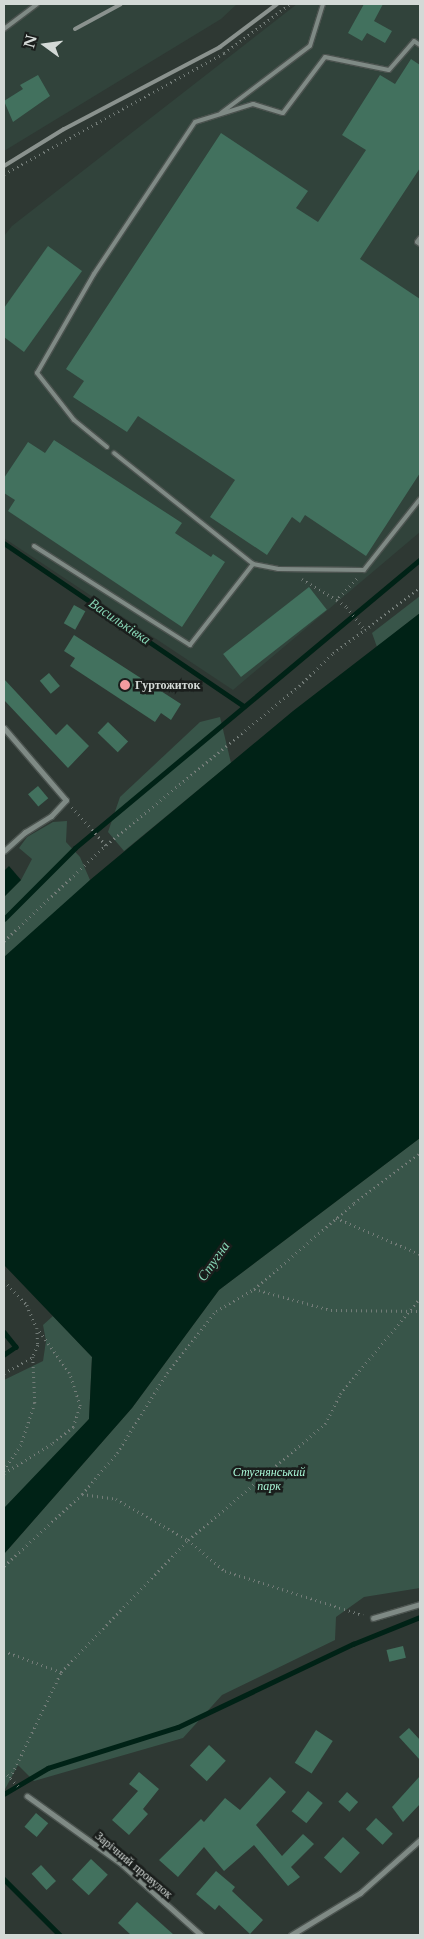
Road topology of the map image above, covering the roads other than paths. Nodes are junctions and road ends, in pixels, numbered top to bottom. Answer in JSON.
{"nodes":[{"id":1,"x":37,"y":4,"type":"edge"},
{"id":2,"x":323,"y":4,"type":"edge"},
{"id":3,"x":4,"y":28,"type":"edge"},
{"id":4,"x":420,"y":45,"type":"edge"},
{"id":5,"x":219,"y":114,"type":"junction"},
{"id":6,"x":420,"y":238,"type":"edge"},
{"id":7,"x":420,"y":244,"type":"edge"},
{"id":8,"x":107,"y":447,"type":"dead end"},
{"id":9,"x":114,"y":452,"type":"dead end"},
{"id":10,"x":420,"y":499,"type":"edge"},
{"id":11,"x":34,"y":546,"type":"dead end"},
{"id":12,"x":253,"y":564,"type":"junction"},
{"id":13,"x":4,"y":728,"type":"edge"},
{"id":14,"x":4,"y":851,"type":"edge"},
{"id":15,"x":420,"y":1604,"type":"edge"},
{"id":16,"x":372,"y":1618,"type":"road end"},
{"id":17,"x":26,"y":1795,"type":"road end"},
{"id":18,"x":420,"y":1840,"type":"edge"},
{"id":19,"x":201,"y":1935,"type":"edge"},
{"id":20,"x":291,"y":1935,"type":"edge"}],
"edges":[{"from":1,"to":3,"type":"lane"},
{"from":2,"to":5,"type":"lane"},
{"from":4,"to":5,"type":"lane"},
{"from":5,"to":8,"type":"lane"},
{"from":6,"to":7,"type":"lane"},
{"from":9,"to":12,"type":"lane"},
{"from":10,"to":12,"type":"lane"},
{"from":11,"to":12,"type":"lane"},
{"from":13,"to":14,"type":"street"},
{"from":15,"to":16,"type":"street"},
{"from":17,"to":19,"type":"street","name":"Зарічний провулок"},
{"from":18,"to":20,"type":"street"}]}
